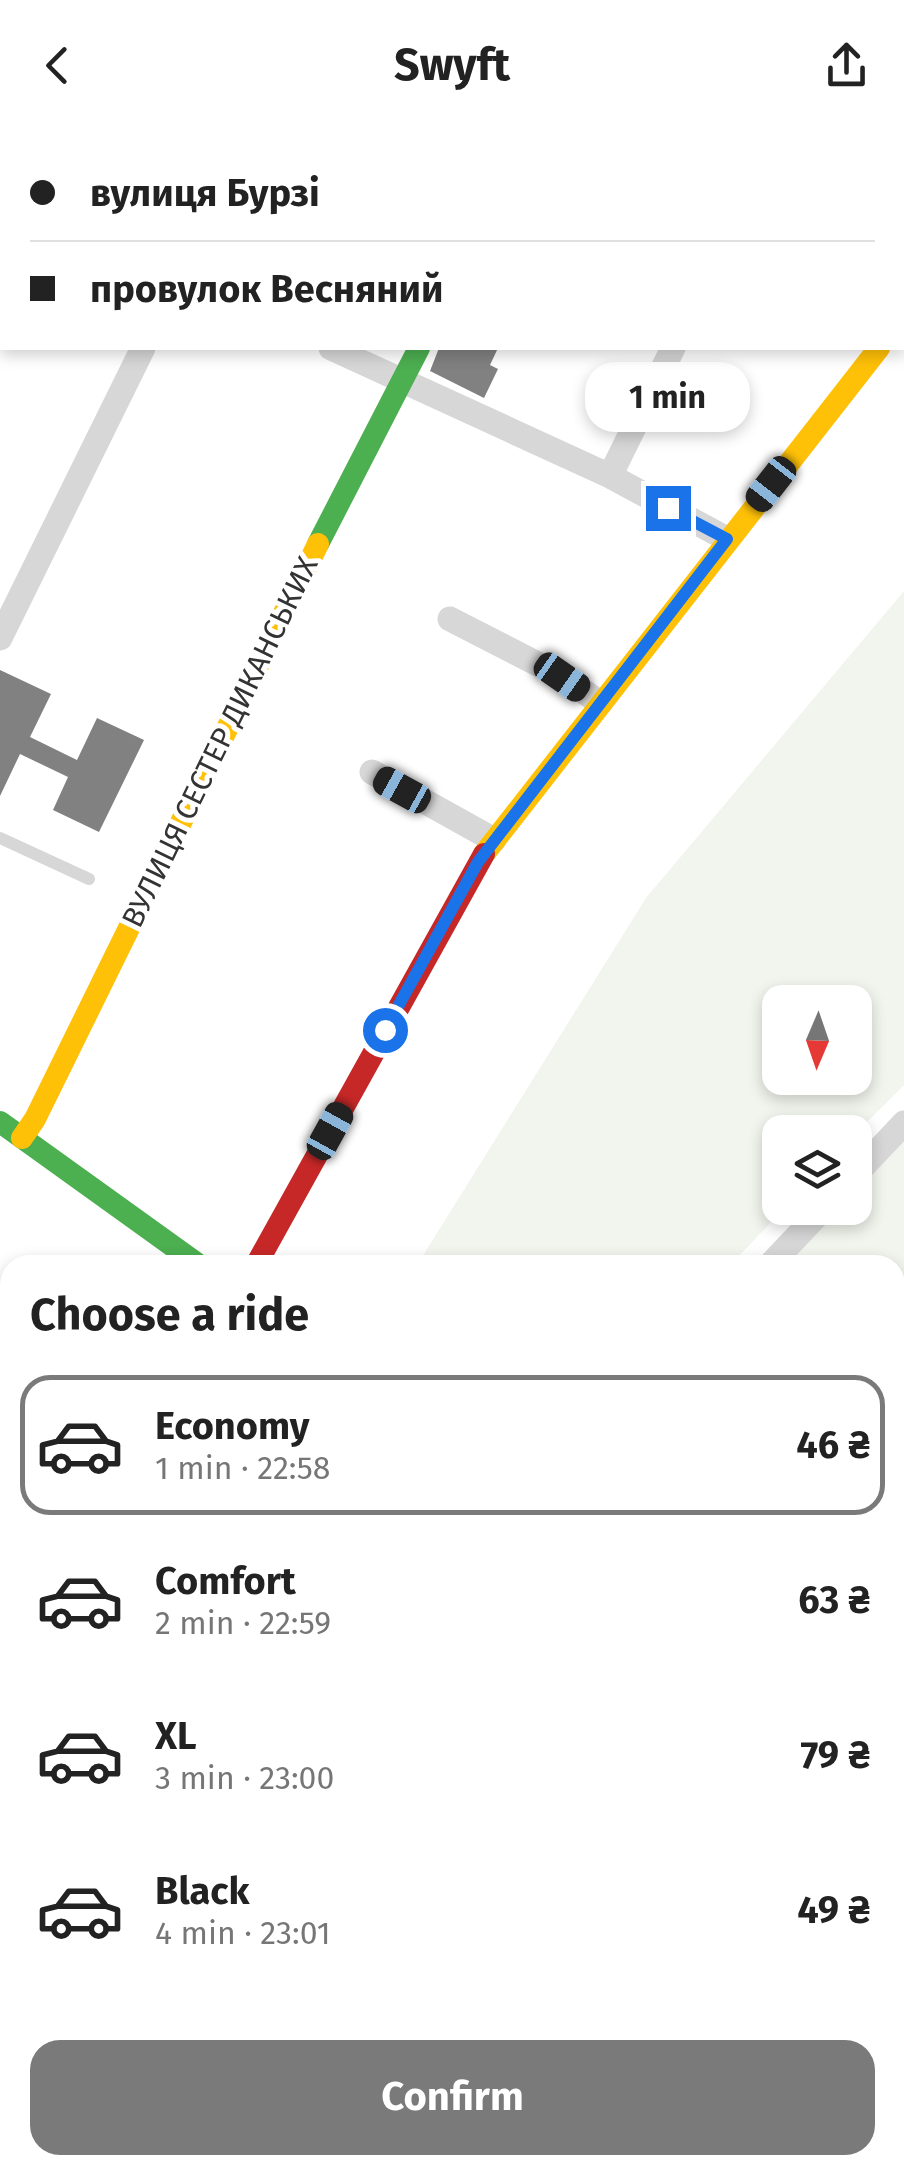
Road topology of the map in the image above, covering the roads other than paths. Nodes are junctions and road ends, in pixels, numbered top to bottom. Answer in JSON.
{"nodes":[{"id":1,"x":142,"y":350,"type":"edge"},
{"id":2,"x":336,"y":350,"type":"edge"},
{"id":3,"x":418,"y":350,"type":"edge"},
{"id":4,"x":672,"y":350,"type":"edge"},
{"id":5,"x":878,"y":350,"type":"edge"},
{"id":6,"x":402,"y":382,"type":"junction"},
{"id":7,"x":610,"y":476,"type":"junction"},
{"id":8,"x":727,"y":539,"type":"junction"},
{"id":9,"x":450,"y":619,"type":"dead end"},
{"id":10,"x":0,"y":638,"type":"edge"},
{"id":11,"x":600,"y":704,"type":"junction"},
{"id":12,"x":372,"y":772,"type":"dead end"},
{"id":13,"x":0,"y":838,"type":"edge"},
{"id":14,"x":494,"y":840,"type":"junction"},
{"id":15,"x":89,"y":879,"type":"dead end"},
{"id":16,"x":0,"y":1122,"type":"edge"},
{"id":17,"x":904,"y":1123,"type":"edge"},
{"id":18,"x":22,"y":1138,"type":"junction"},
{"id":19,"x":872,"y":1157,"type":"edge"},
{"id":20,"x":808,"y":1225,"type":"edge"},
{"id":21,"x":185,"y":1255,"type":"edge"},
{"id":22,"x":262,"y":1255,"type":"edge"},
{"id":23,"x":779,"y":1255,"type":"edge"}],
"edges":[{"from":1,"to":10,"type":"street"},
{"from":2,"to":6,"type":"street"},
{"from":3,"to":6,"type":"street","name":"ВУЛИЦЯ СЕСТЕР ДИКАНСЬКИХ"},
{"from":4,"to":7,"type":"street"},
{"from":5,"to":8,"type":"street"},
{"from":6,"to":7,"type":"street"},
{"from":6,"to":18,"type":"street","name":"ВУЛИЦЯ СЕСТЕР ДИКАНСЬКИХ"},
{"from":7,"to":8,"type":"street"},
{"from":8,"to":11,"type":"street"},
{"from":9,"to":11,"type":"street"},
{"from":11,"to":14,"type":"street"},
{"from":12,"to":14,"type":"street"},
{"from":13,"to":15,"type":"lane"},
{"from":14,"to":22,"type":"street"},
{"from":16,"to":18,"type":"street"},
{"from":17,"to":19,"type":"street"},
{"from":18,"to":21,"type":"street"},
{"from":20,"to":23,"type":"street"}]}
